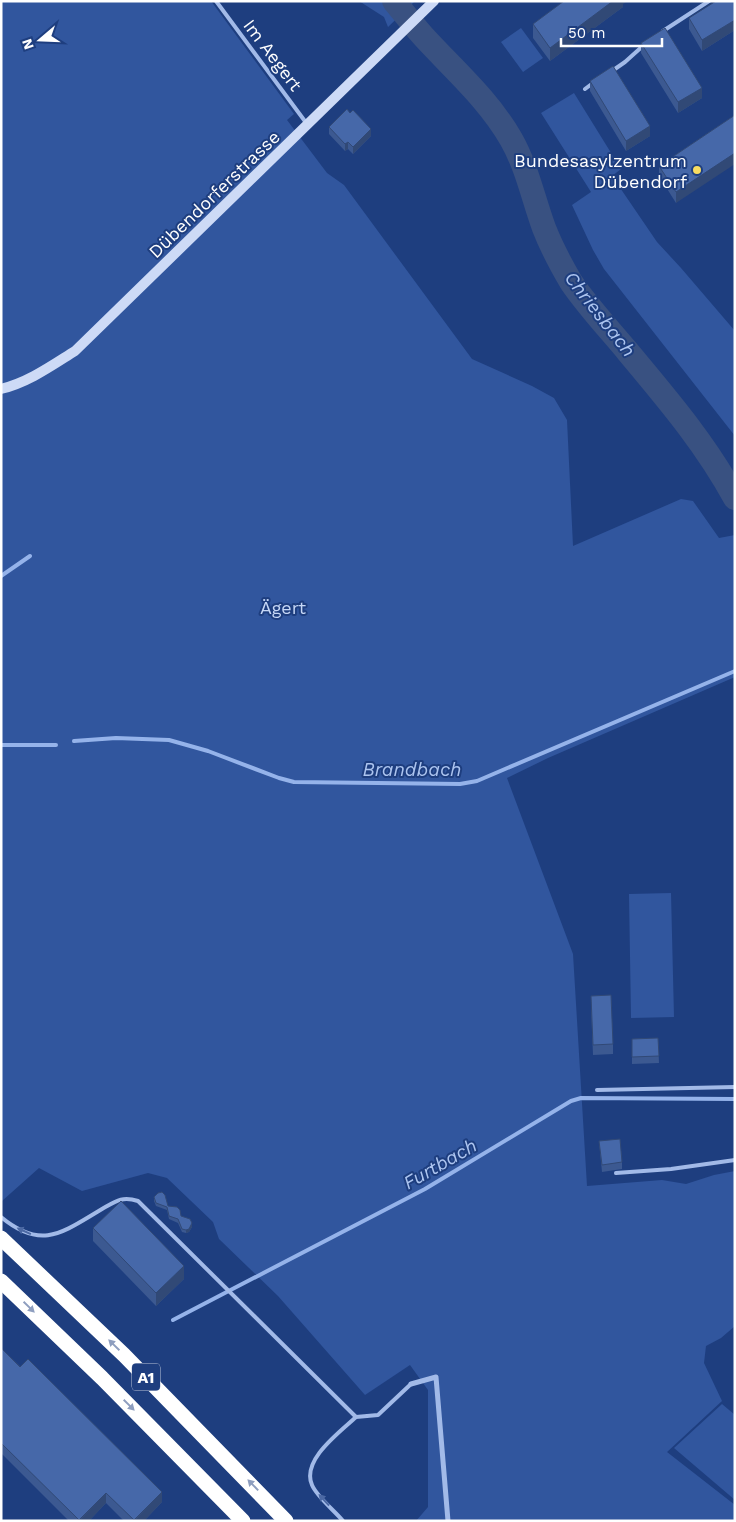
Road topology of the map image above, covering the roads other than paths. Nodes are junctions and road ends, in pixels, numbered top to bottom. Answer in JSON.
{"nodes":[{"id":1,"x":216,"y":1,"type":"edge"},
{"id":2,"x":709,"y":1,"type":"edge"},
{"id":3,"x":432,"y":3,"type":"edge"},
{"id":4,"x":660,"y":33,"type":"edge"},
{"id":5,"x":647,"y":42,"type":"edge"},
{"id":6,"x":609,"y":73,"type":"edge"},
{"id":7,"x":601,"y":78,"type":"edge"},
{"id":8,"x":585,"y":89,"type":"dead end"},
{"id":9,"x":308,"y":126,"type":"junction"},
{"id":10,"x":1,"y":389,"type":"edge"},
{"id":11,"x":735,"y":1087,"type":"edge"},
{"id":12,"x":597,"y":1090,"type":"dead end"},
{"id":13,"x":735,"y":1160,"type":"edge"},
{"id":14,"x":616,"y":1173,"type":"dead end"},
{"id":15,"x":1,"y":1217,"type":"edge"},
{"id":16,"x":1,"y":1238,"type":"edge"},
{"id":17,"x":1,"y":1281,"type":"edge"},
{"id":18,"x":411,"y":1384,"type":"joint"},
{"id":19,"x":356,"y":1417,"type":"junction"},
{"id":20,"x":243,"y":1521,"type":"edge"},
{"id":21,"x":286,"y":1521,"type":"edge"},
{"id":22,"x":343,"y":1521,"type":"edge"},
{"id":23,"x":448,"y":1521,"type":"edge"}],
"edges":[{"from":1,"to":9,"type":"lane","name":"Im Aegert"},
{"from":2,"to":4,"type":"lane"},
{"from":3,"to":9,"type":"street","name":"Dübendorferstrasse"},
{"from":5,"to":6,"type":"lane"},
{"from":7,"to":8,"type":"lane"},
{"from":9,"to":10,"type":"street","name":"Dübendorferstrasse"},
{"from":11,"to":12,"type":"lane"},
{"from":13,"to":14,"type":"lane"},
{"from":19,"to":15,"type":"lane","one_way":true},
{"from":21,"to":16,"type":"highway","number":"A1","one_way":true},
{"from":17,"to":20,"type":"highway","number":"A1","one_way":true},
{"from":18,"to":19,"type":"lane"},
{"from":18,"to":23,"type":"street"},
{"from":22,"to":19,"type":"lane","one_way":true}]}
